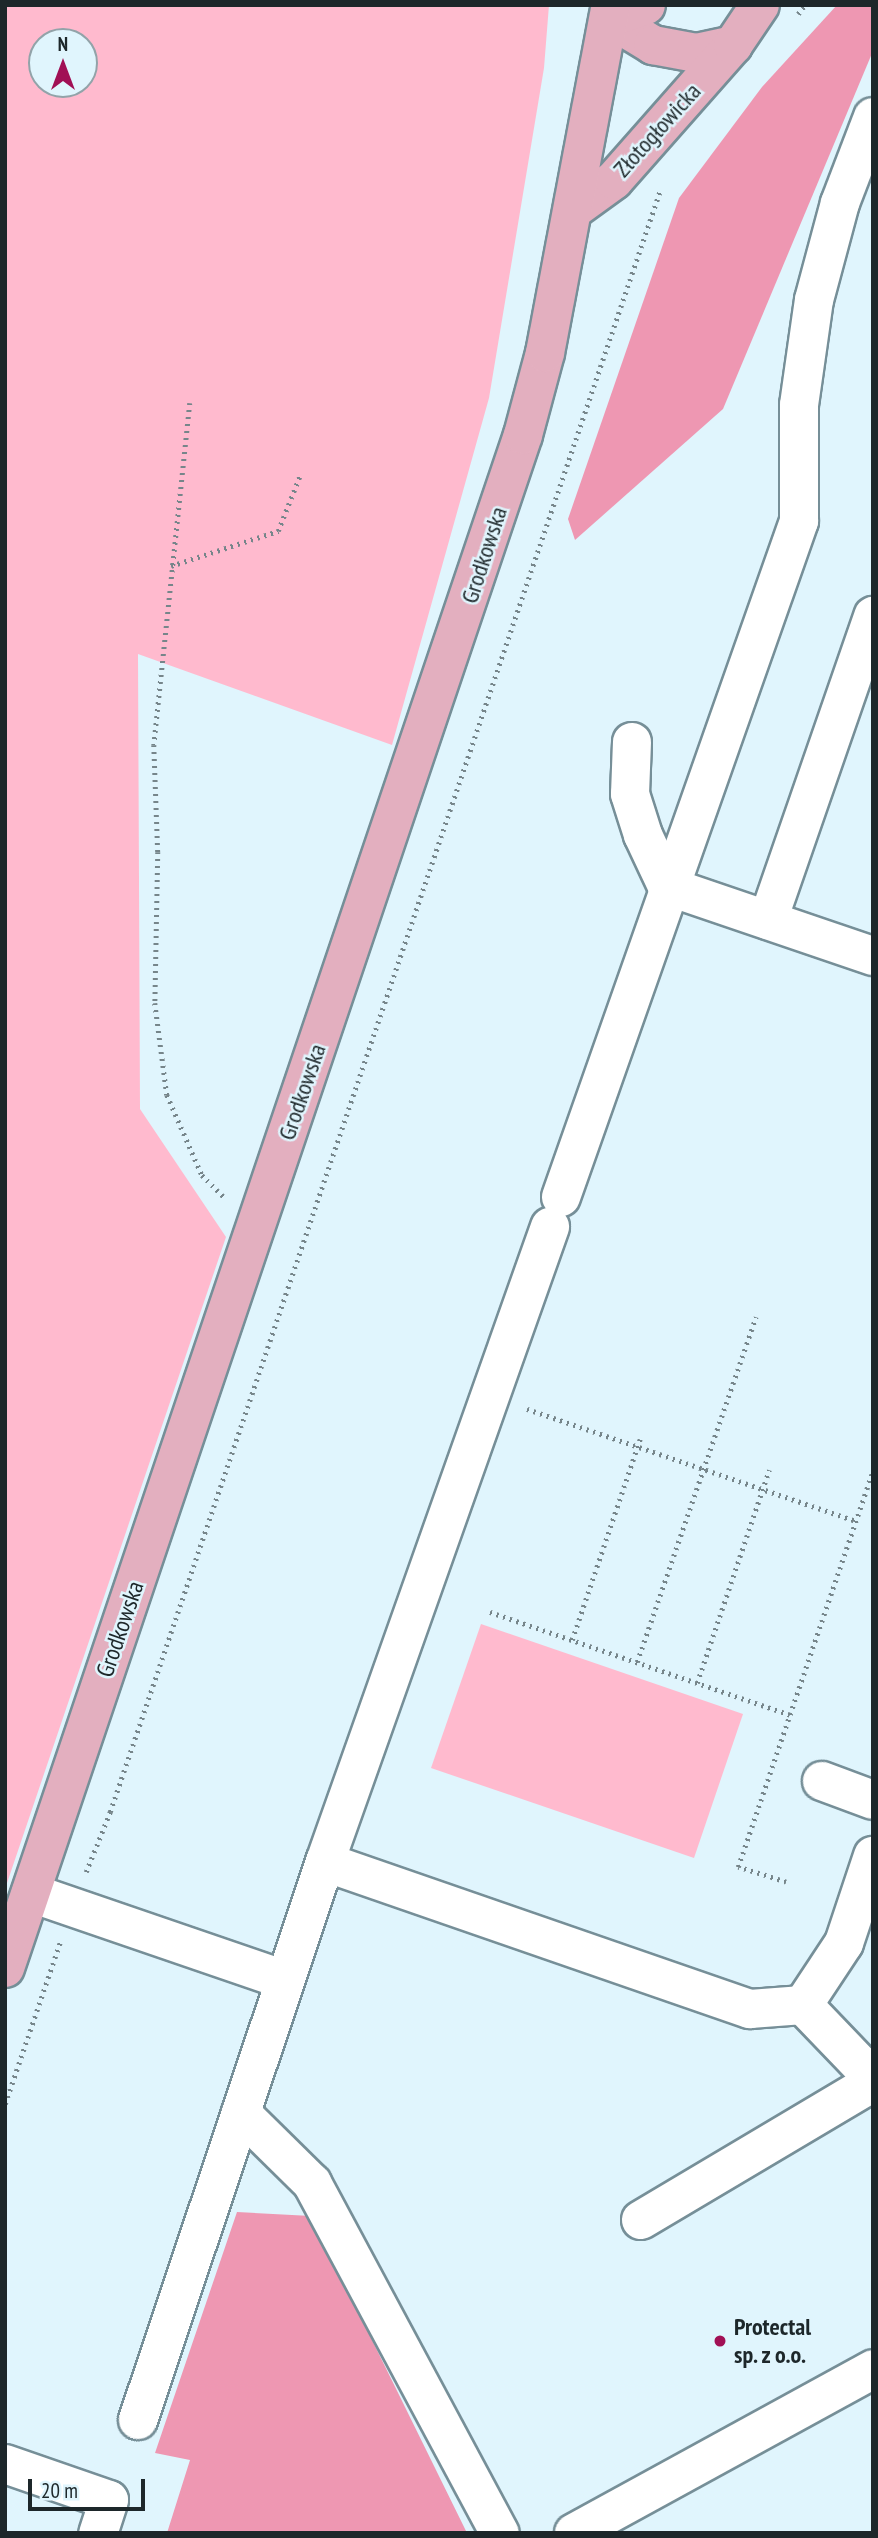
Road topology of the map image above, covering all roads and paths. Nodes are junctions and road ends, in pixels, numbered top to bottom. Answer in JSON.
{"nodes":[{"id":1,"x":646,"y":5,"type":"edge"},
{"id":2,"x":760,"y":5,"type":"edge"},
{"id":3,"x":610,"y":12,"type":"edge"},
{"id":4,"x":733,"y":45,"type":"junction"},
{"id":5,"x":873,"y":117,"type":"edge"},
{"id":6,"x":664,"y":182,"type":"dead end"},
{"id":7,"x":574,"y":209,"type":"junction"},
{"id":8,"x":190,"y":403,"type":"dead end"},
{"id":9,"x":301,"y":473,"type":"dead end"},
{"id":10,"x":171,"y":566,"type":"junction"},
{"id":11,"x":873,"y":616,"type":"edge"},
{"id":12,"x":632,"y":741,"type":"dead end"},
{"id":13,"x":667,"y":886,"type":"junction"},
{"id":14,"x":768,"y":920,"type":"junction"},
{"id":15,"x":873,"y":956,"type":"edge"},
{"id":16,"x":256,"y":1228,"type":"junction"},
{"id":17,"x":756,"y":1317,"type":"dead end"},
{"id":18,"x":490,"y":1396,"type":"junction"},
{"id":19,"x":640,"y":1439,"type":"dead end"},
{"id":20,"x":638,"y":1446,"type":"junction"},
{"id":21,"x":704,"y":1469,"type":"junction"},
{"id":22,"x":769,"y":1470,"type":"dead end"},
{"id":23,"x":873,"y":1471,"type":"edge"},
{"id":24,"x":763,"y":1489,"type":"junction"},
{"id":25,"x":856,"y":1521,"type":"junction"},
{"id":26,"x":491,"y":1612,"type":"dead end"},
{"id":27,"x":572,"y":1640,"type":"junction"},
{"id":28,"x":637,"y":1662,"type":"junction"},
{"id":29,"x":697,"y":1683,"type":"junction"},
{"id":30,"x":790,"y":1715,"type":"junction"},
{"id":31,"x":821,"y":1782,"type":"dead end"},
{"id":32,"x":873,"y":1800,"type":"edge"},
{"id":33,"x":873,"y":1856,"type":"edge"},
{"id":34,"x":325,"y":1862,"type":"junction"},
{"id":35,"x":786,"y":1882,"type":"dead end"},
{"id":36,"x":31,"y":1893,"type":"junction"},
{"id":37,"x":72,"y":1906,"type":"junction"},
{"id":38,"x":5,"y":1968,"type":"edge"},
{"id":39,"x":285,"y":1980,"type":"junction"},
{"id":40,"x":803,"y":2005,"type":"junction"},
{"id":41,"x":873,"y":2080,"type":"edge"},
{"id":42,"x":5,"y":2104,"type":"edge"},
{"id":43,"x":241,"y":2113,"type":"junction"},
{"id":44,"x":641,"y":2220,"type":"dead end"},
{"id":45,"x":873,"y":2369,"type":"edge"},
{"id":46,"x":138,"y":2420,"type":"dead end"},
{"id":47,"x":5,"y":2464,"type":"edge"},
{"id":48,"x":97,"y":2533,"type":"edge"},
{"id":49,"x":500,"y":2533,"type":"edge"},
{"id":50,"x":574,"y":2533,"type":"edge"}],
"edges":[{"from":1,"to":3,"type":"main road"},
{"from":2,"to":4,"type":"main road","name":"Złotogłowicka"},
{"from":3,"to":4,"type":"main road","name":"Złotogłowicka"},
{"from":3,"to":7,"type":"main road","name":"Grodkowska"},
{"from":4,"to":7,"type":"main road","name":"Złotogłowicka"},
{"from":5,"to":13,"type":"lane"},
{"from":6,"to":37,"type":"path"},
{"from":7,"to":16,"type":"main road","name":"Grodkowska"},
{"from":8,"to":10,"type":"path"},
{"from":9,"to":10,"type":"path"},
{"from":10,"to":16,"type":"path"},
{"from":11,"to":14,"type":"lane"},
{"from":12,"to":13,"type":"lane"},
{"from":13,"to":14,"type":"lane"},
{"from":13,"to":18,"type":"lane"},
{"from":14,"to":15,"type":"lane"},
{"from":16,"to":36,"type":"main road","name":"Grodkowska"},
{"from":17,"to":21,"type":"path"},
{"from":18,"to":20,"type":"path"},
{"from":18,"to":34,"type":"lane"},
{"from":19,"to":20,"type":"path"},
{"from":20,"to":21,"type":"path"},
{"from":20,"to":27,"type":"path"},
{"from":21,"to":24,"type":"path"},
{"from":21,"to":28,"type":"path"},
{"from":22,"to":24,"type":"path"},
{"from":23,"to":25,"type":"path"},
{"from":24,"to":25,"type":"path"},
{"from":24,"to":29,"type":"path"},
{"from":25,"to":30,"type":"path"},
{"from":26,"to":27,"type":"path"},
{"from":27,"to":28,"type":"path"},
{"from":28,"to":29,"type":"path"},
{"from":29,"to":30,"type":"path"},
{"from":30,"to":35,"type":"path"},
{"from":31,"to":32,"type":"lane"},
{"from":33,"to":40,"type":"lane"},
{"from":34,"to":39,"type":"lane"},
{"from":34,"to":40,"type":"lane"},
{"from":36,"to":37,"type":"lane"},
{"from":36,"to":38,"type":"main road","name":"Grodkowska"},
{"from":37,"to":39,"type":"lane"},
{"from":37,"to":42,"type":"path"},
{"from":39,"to":43,"type":"lane"},
{"from":40,"to":41,"type":"lane"},
{"from":41,"to":44,"type":"lane"},
{"from":43,"to":46,"type":"lane"},
{"from":43,"to":49,"type":"lane"},
{"from":45,"to":50,"type":"lane"},
{"from":47,"to":48,"type":"lane"}]}
